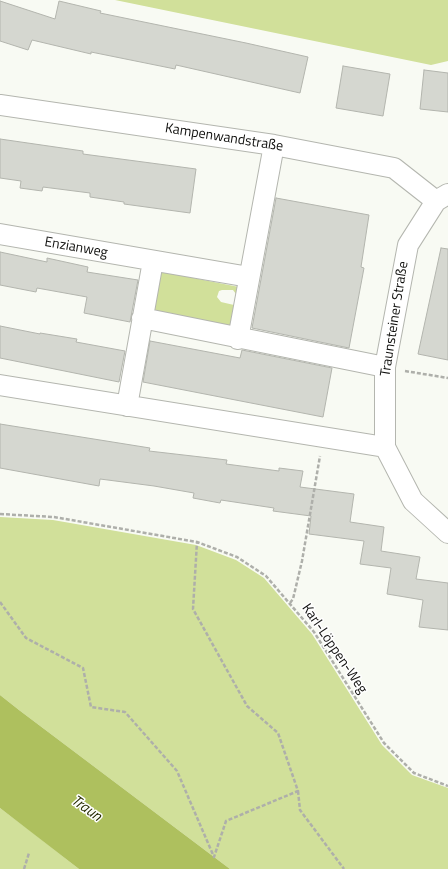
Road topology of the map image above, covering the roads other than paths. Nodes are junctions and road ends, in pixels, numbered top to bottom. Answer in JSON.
{"nodes":[{"id":1,"x":0,"y":105,"type":"edge"},
{"id":2,"x":274,"y":145,"type":"junction"},
{"id":3,"x":442,"y":197,"type":"edge"},
{"id":4,"x":0,"y":234,"type":"edge"},
{"id":5,"x":153,"y":261,"type":"junction"},
{"id":6,"x":249,"y":276,"type":"junction"},
{"id":7,"x":142,"y":318,"type":"junction"},
{"id":8,"x":238,"y":339,"type":"junction"},
{"id":9,"x":385,"y":367,"type":"junction"},
{"id":10,"x":0,"y":385,"type":"edge"},
{"id":11,"x":127,"y":406,"type":"junction"},
{"id":12,"x":385,"y":447,"type":"junction"},
{"id":13,"x":448,"y":533,"type":"edge"}],
"edges":[{"from":1,"to":2,"type":"street","name":"Kampenwandstraße"},
{"from":2,"to":3,"type":"street","name":"Kampenwandstraße"},
{"from":2,"to":6,"type":"street"},
{"from":3,"to":9,"type":"street","name":"Traunsteiner Straße"},
{"from":4,"to":5,"type":"street","name":"Enzianweg"},
{"from":5,"to":6,"type":"street","name":"Enzianweg"},
{"from":5,"to":7,"type":"street"},
{"from":6,"to":8,"type":"street"},
{"from":7,"to":8,"type":"street"},
{"from":7,"to":11,"type":"street"},
{"from":8,"to":9,"type":"street"},
{"from":9,"to":12,"type":"street","name":"Traunsteiner Straße"},
{"from":10,"to":11,"type":"street"},
{"from":11,"to":12,"type":"street"},
{"from":12,"to":13,"type":"street","name":"Traunsteiner Straße"}]}
